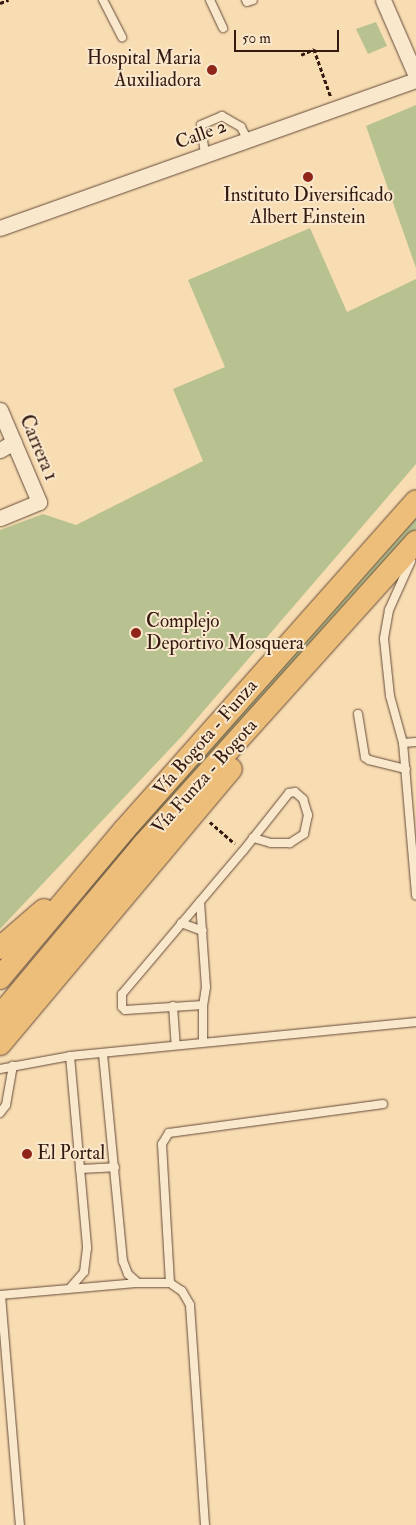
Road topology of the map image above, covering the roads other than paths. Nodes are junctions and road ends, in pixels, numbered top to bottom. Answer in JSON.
{"nodes":[{"id":1,"x":103,"y":0,"type":"edge"},
{"id":2,"x":210,"y":0,"type":"edge"},
{"id":3,"x":246,"y":0,"type":"edge"},
{"id":4,"x":253,"y":0,"type":"edge"},
{"id":5,"x":383,"y":0,"type":"edge"},
{"id":6,"x":222,"y":28,"type":"dead end"},
{"id":7,"x":122,"y":37,"type":"dead end"},
{"id":8,"x":416,"y":76,"type":"edge"},
{"id":9,"x":416,"y":80,"type":"edge"},
{"id":10,"x":247,"y":140,"type":"junction"},
{"id":11,"x":205,"y":154,"type":"junction"},
{"id":12,"x":0,"y":228,"type":"edge"},
{"id":13,"x":0,"y":410,"type":"edge"},
{"id":14,"x":14,"y":442,"type":"junction"},
{"id":15,"x":0,"y":450,"type":"edge"},
{"id":16,"x":416,"y":501,"type":"edge"},
{"id":17,"x":0,"y":518,"type":"edge"},
{"id":18,"x":416,"y":542,"type":"edge"},
{"id":19,"x":416,"y":552,"type":"edge"},
{"id":20,"x":332,"y":635,"type":"junction"},
{"id":21,"x":358,"y":714,"type":"dead end"},
{"id":22,"x":416,"y":742,"type":"edge"},
{"id":23,"x":404,"y":743,"type":"junction"},
{"id":24,"x":406,"y":769,"type":"junction"},
{"id":25,"x":253,"y":838,"type":"junction"},
{"id":26,"x":79,"y":885,"type":"junction"},
{"id":27,"x":416,"y":895,"type":"edge"},
{"id":28,"x":200,"y":902,"type":"junction"},
{"id":29,"x":181,"y":924,"type":"junction"},
{"id":30,"x":202,"y":931,"type":"junction"},
{"id":31,"x":0,"y":948,"type":"edge"},
{"id":32,"x":0,"y":978,"type":"edge"},
{"id":33,"x":203,"y":1005,"type":"junction"},
{"id":34,"x":173,"y":1006,"type":"junction"},
{"id":35,"x":0,"y":1016,"type":"edge"},
{"id":36,"x":416,"y":1022,"type":"edge"},
{"id":37,"x":203,"y":1042,"type":"junction"},
{"id":38,"x":0,"y":1044,"type":"edge"},
{"id":39,"x":176,"y":1045,"type":"junction"},
{"id":40,"x":103,"y":1054,"type":"junction"},
{"id":41,"x":70,"y":1056,"type":"junction"},
{"id":42,"x":13,"y":1066,"type":"junction"},
{"id":43,"x":0,"y":1069,"type":"edge"},
{"id":44,"x":383,"y":1104,"type":"dead end"},
{"id":45,"x":0,"y":1113,"type":"edge"},
{"id":46,"x":115,"y":1167,"type":"junction"},
{"id":47,"x":80,"y":1169,"type":"junction"},
{"id":48,"x":138,"y":1283,"type":"junction"},
{"id":49,"x":170,"y":1283,"type":"junction"},
{"id":50,"x":71,"y":1287,"type":"junction"},
{"id":51,"x":0,"y":1295,"type":"edge"},
{"id":52,"x":20,"y":1525,"type":"edge"},
{"id":53,"x":204,"y":1525,"type":"edge"}],
"edges":[{"from":1,"to":7,"type":"lane"},
{"from":2,"to":6,"type":"lane"},
{"from":3,"to":4,"type":"lane"},
{"from":5,"to":8,"type":"street"},
{"from":9,"to":10,"type":"street","name":"Calle 2"},
{"from":10,"to":11,"type":"street","name":"Calle 2"},
{"from":10,"to":11,"type":"lane"},
{"from":11,"to":12,"type":"street","name":"Calle 2"},
{"from":13,"to":14,"type":"street","name":"Carrera 1"},
{"from":14,"to":15,"type":"street"},
{"from":14,"to":17,"type":"street","name":"Carrera 1"},
{"from":16,"to":26,"type":"main road","name":"Vía Bogota - Funza"},
{"from":18,"to":20,"type":"main road","name":"Vía Funza - Bogota"},
{"from":19,"to":23,"type":"lane"},
{"from":20,"to":35,"type":"main road","name":"Vía Funza - Bogota"},
{"from":20,"to":38,"type":"main road"},
{"from":21,"to":24,"type":"lane"},
{"from":22,"to":23,"type":"lane"},
{"from":23,"to":24,"type":"lane"},
{"from":24,"to":27,"type":"lane"},
{"from":25,"to":25,"type":"lane"},
{"from":25,"to":28,"type":"lane"},
{"from":26,"to":31,"type":"main road"},
{"from":26,"to":32,"type":"main road","name":"Vía Bogota - Funza"},
{"from":28,"to":29,"type":"lane"},
{"from":28,"to":30,"type":"lane"},
{"from":29,"to":30,"type":"lane"},
{"from":29,"to":34,"type":"lane"},
{"from":30,"to":33,"type":"lane"},
{"from":33,"to":34,"type":"lane"},
{"from":33,"to":37,"type":"lane"},
{"from":34,"to":39,"type":"lane"},
{"from":36,"to":37,"type":"lane"},
{"from":37,"to":39,"type":"lane"},
{"from":39,"to":40,"type":"lane"},
{"from":40,"to":41,"type":"lane"},
{"from":40,"to":46,"type":"lane"},
{"from":41,"to":42,"type":"lane"},
{"from":41,"to":47,"type":"lane"},
{"from":42,"to":43,"type":"lane"},
{"from":42,"to":45,"type":"lane"},
{"from":44,"to":49,"type":"lane"},
{"from":46,"to":47,"type":"lane"},
{"from":46,"to":48,"type":"lane"},
{"from":47,"to":50,"type":"lane"},
{"from":48,"to":49,"type":"lane"},
{"from":48,"to":50,"type":"lane"},
{"from":49,"to":53,"type":"lane"},
{"from":50,"to":51,"type":"lane"},
{"from":51,"to":52,"type":"lane"}]}
